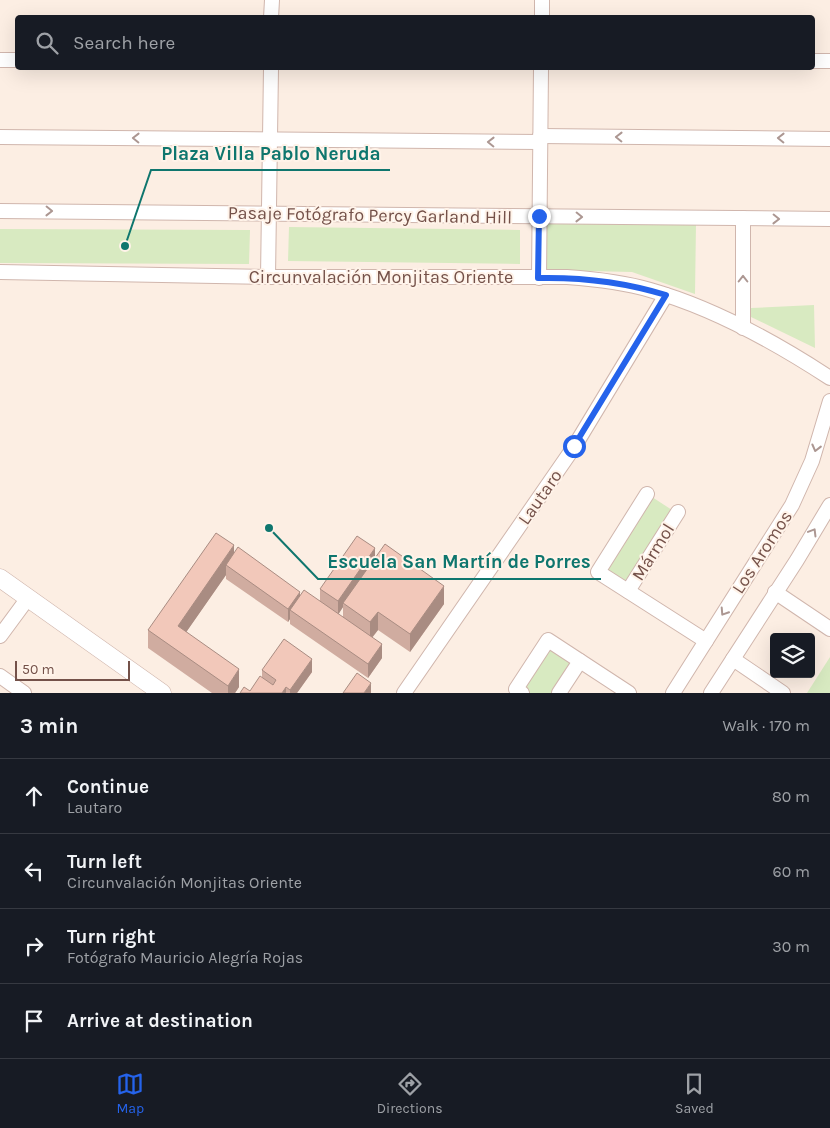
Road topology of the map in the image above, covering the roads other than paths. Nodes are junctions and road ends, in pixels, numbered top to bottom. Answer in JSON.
{"nodes":[{"id":1,"x":272,"y":0,"type":"edge"},
{"id":2,"x":542,"y":0,"type":"edge"},
{"id":3,"x":272,"y":15,"type":"edge"},
{"id":4,"x":542,"y":15,"type":"edge"},
{"id":5,"x":0,"y":60,"type":"edge"},
{"id":6,"x":15,"y":60,"type":"edge"},
{"id":7,"x":815,"y":61,"type":"edge"},
{"id":8,"x":830,"y":61,"type":"edge"},
{"id":9,"x":271,"y":70,"type":"edge"},
{"id":10,"x":541,"y":70,"type":"edge"},
{"id":11,"x":0,"y":137,"type":"edge"},
{"id":12,"x":540,"y":139,"type":"junction"},
{"id":13,"x":830,"y":139,"type":"edge"},
{"id":14,"x":270,"y":140,"type":"junction"},
{"id":15,"x":0,"y":211,"type":"edge"},
{"id":16,"x":269,"y":214,"type":"junction"},
{"id":17,"x":539,"y":216,"type":"junction"},
{"id":18,"x":743,"y":218,"type":"junction"},
{"id":19,"x":830,"y":219,"type":"edge"},
{"id":20,"x":0,"y":272,"type":"edge"},
{"id":21,"x":268,"y":277,"type":"junction"},
{"id":22,"x":538,"y":278,"type":"junction"},
{"id":23,"x":666,"y":295,"type":"junction"},
{"id":24,"x":743,"y":328,"type":"junction"},
{"id":25,"x":830,"y":378,"type":"edge"},
{"id":26,"x":830,"y":401,"type":"edge"},
{"id":27,"x":647,"y":494,"type":"dead end"},
{"id":28,"x":830,"y":505,"type":"edge"},
{"id":29,"x":678,"y":512,"type":"dead end"},
{"id":30,"x":0,"y":578,"type":"edge"},
{"id":31,"x":628,"y":591,"type":"junction"},
{"id":32,"x":775,"y":592,"type":"junction"},
{"id":33,"x":28,"y":598,"type":"junction"},
{"id":34,"x":830,"y":629,"type":"edge"},
{"id":35,"x":0,"y":636,"type":"edge"},
{"id":36,"x":706,"y":641,"type":"junction"},
{"id":37,"x":733,"y":658,"type":"junction"},
{"id":38,"x":580,"y":661,"type":"junction"},
{"id":39,"x":0,"y":676,"type":"edge"},
{"id":40,"x":24,"y":693,"type":"edge"},
{"id":41,"x":160,"y":693,"type":"edge"},
{"id":42,"x":404,"y":693,"type":"edge"},
{"id":43,"x":522,"y":693,"type":"edge"},
{"id":44,"x":560,"y":693,"type":"edge"},
{"id":45,"x":629,"y":693,"type":"edge"},
{"id":46,"x":673,"y":693,"type":"edge"},
{"id":47,"x":711,"y":693,"type":"edge"},
{"id":48,"x":783,"y":693,"type":"edge"}],
"edges":[{"from":1,"to":3,"type":"street"},
{"from":2,"to":4,"type":"street"},
{"from":5,"to":6,"type":"street"},
{"from":7,"to":8,"type":"street"},
{"from":9,"to":14,"type":"street"},
{"from":10,"to":12,"type":"street"},
{"from":14,"to":11,"type":"street","one_way":true},
{"from":13,"to":12,"type":"street","one_way":true},
{"from":12,"to":14,"type":"street","one_way":true},
{"from":12,"to":17,"type":"street"},
{"from":14,"to":16,"type":"street"},
{"from":15,"to":16,"type":"street","name":"Pasaje Fotógrafo Percy Garland Hill","one_way":true},
{"from":16,"to":17,"type":"street","name":"Pasaje Fotógrafo Percy Garland Hill"},
{"from":16,"to":21,"type":"street"},
{"from":17,"to":18,"type":"street","name":"Pasaje Fotógrafo Percy Garland Hill","one_way":true},
{"from":17,"to":22,"type":"street"},
{"from":18,"to":19,"type":"street","name":"Pasaje Fotógrafo Percy Garland Hill","one_way":true},
{"from":24,"to":18,"type":"street","one_way":true},
{"from":20,"to":21,"type":"street","name":"Circunvalación Monjitas Oriente"},
{"from":21,"to":22,"type":"street","name":"Circunvalación Monjitas Oriente"},
{"from":22,"to":23,"type":"street","name":"Circunvalación Monjitas Oriente"},
{"from":23,"to":24,"type":"street","name":"Circunvalación Monjitas Oriente"},
{"from":23,"to":42,"type":"street","name":"Lautaro"},
{"from":24,"to":25,"type":"street","name":"Circunvalación Monjitas Oriente"},
{"from":26,"to":36,"type":"street","name":"Los Aromos","one_way":true},
{"from":27,"to":31,"type":"street","name":"Mármol"},
{"from":32,"to":28,"type":"street","name":"Los Aromos","one_way":true},
{"from":29,"to":31,"type":"street","name":"Mármol"},
{"from":30,"to":33,"type":"street"},
{"from":31,"to":36,"type":"street","name":"Mármol"},
{"from":32,"to":34,"type":"street"},
{"from":32,"to":37,"type":"street","name":"Los Aromos"},
{"from":33,"to":35,"type":"street"},
{"from":33,"to":41,"type":"street"},
{"from":36,"to":46,"type":"street","name":"Los Aromos"},
{"from":37,"to":47,"type":"street","name":"Los Aromos"},
{"from":37,"to":48,"type":"street"},
{"from":38,"to":43,"type":"street"},
{"from":38,"to":44,"type":"street"},
{"from":38,"to":45,"type":"street"},
{"from":39,"to":40,"type":"street"}]}
